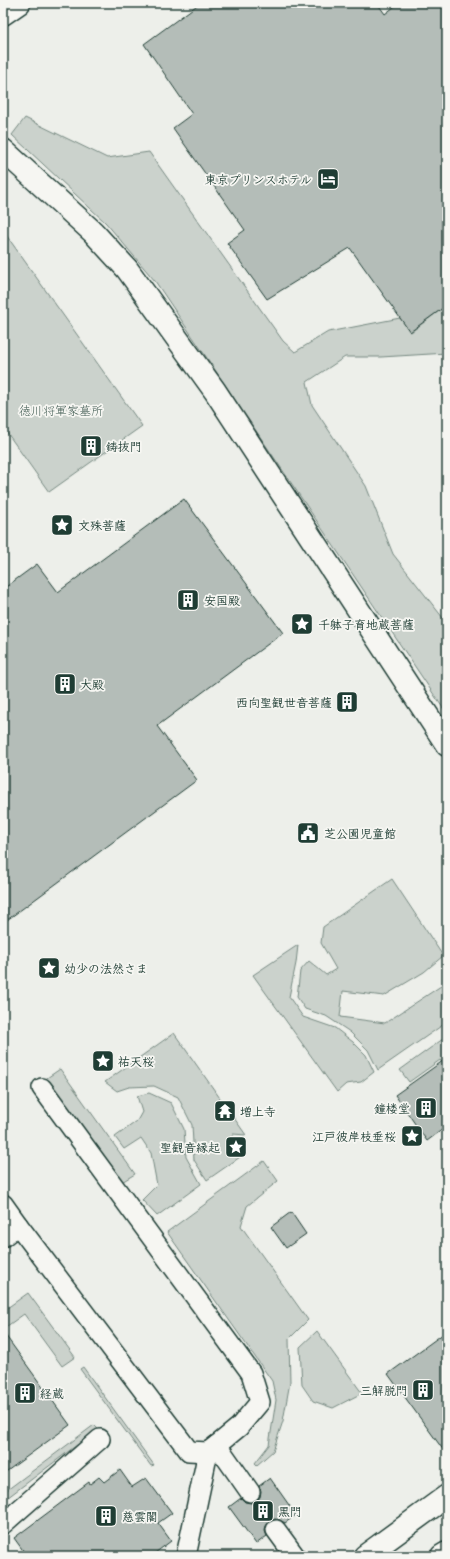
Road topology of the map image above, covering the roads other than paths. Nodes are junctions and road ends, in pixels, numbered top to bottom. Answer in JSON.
{"nodes":[{"id":1,"x":19,"y":3,"type":"edge"},
{"id":2,"x":3,"y":14,"type":"edge"},
{"id":3,"x":4,"y":153,"type":"edge"},
{"id":4,"x":447,"y":745,"type":"edge"},
{"id":5,"x":42,"y":1088,"type":"dead end"},
{"id":6,"x":3,"y":1204,"type":"edge"},
{"id":7,"x":18,"y":1226,"type":"junction"},
{"id":8,"x":3,"y":1237,"type":"edge"},
{"id":9,"x":100,"y":1439,"type":"dead end"},
{"id":10,"x":212,"y":1449,"type":"junction"},
{"id":11,"x":250,"y":1492,"type":"dead end"},
{"id":12,"x":447,"y":1496,"type":"edge"},
{"id":13,"x":3,"y":1524,"type":"edge"},
{"id":14,"x":276,"y":1530,"type":"dead end"},
{"id":15,"x":447,"y":1552,"type":"edge"},
{"id":16,"x":186,"y":1556,"type":"edge"},
{"id":17,"x":295,"y":1556,"type":"edge"},
{"id":18,"x":365,"y":1556,"type":"edge"},
{"id":19,"x":442,"y":1556,"type":"edge"}],
"edges":[{"from":1,"to":2,"type":"street"},
{"from":3,"to":4,"type":"street"},
{"from":5,"to":10,"type":"lane"},
{"from":6,"to":7,"type":"lane"},
{"from":7,"to":8,"type":"lane"},
{"from":7,"to":10,"type":"lane"},
{"from":9,"to":13,"type":"lane"},
{"from":10,"to":11,"type":"lane"},
{"from":10,"to":16,"type":"lane"},
{"from":12,"to":18,"type":"street"},
{"from":14,"to":17,"type":"lane"},
{"from":15,"to":19,"type":"street"}]}
